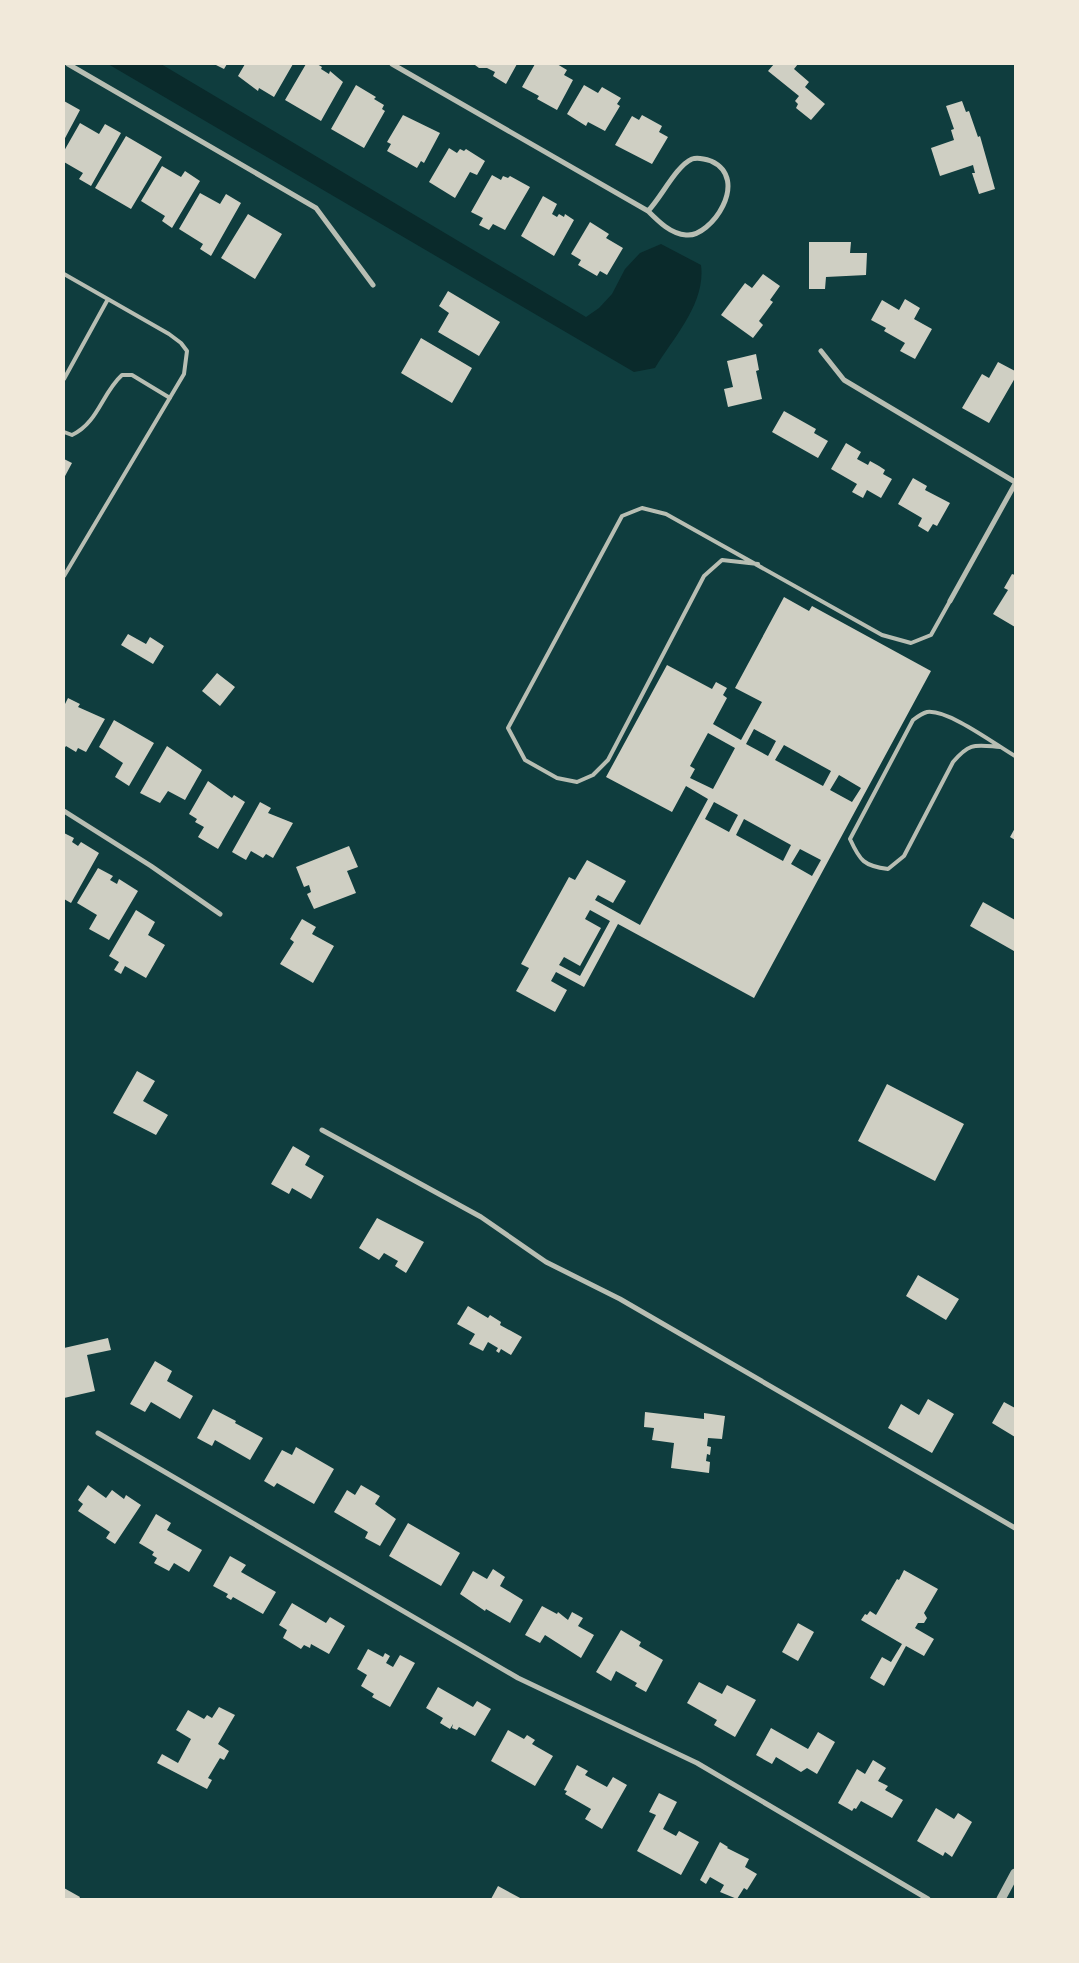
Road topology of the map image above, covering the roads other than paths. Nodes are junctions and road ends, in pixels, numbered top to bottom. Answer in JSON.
{"nodes":[{"id":1,"x":68,"y":64,"type":"edge"},
{"id":2,"x":392,"y":64,"type":"edge"},
{"id":3,"x":648,"y":212,"type":"junction"},
{"id":4,"x":64,"y":274,"type":"edge"},
{"id":5,"x":372,"y":285,"type":"dead end"},
{"id":6,"x":108,"y":299,"type":"junction"},
{"id":7,"x":820,"y":351,"type":"dead end"},
{"id":8,"x":64,"y":379,"type":"edge"},
{"id":9,"x":170,"y":398,"type":"junction"},
{"id":10,"x":64,"y":432,"type":"edge"},
{"id":11,"x":1015,"y":483,"type":"edge"},
{"id":12,"x":758,"y":564,"type":"junction"},
{"id":13,"x":64,"y":576,"type":"edge"},
{"id":14,"x":950,"y":600,"type":"joint"},
{"id":15,"x":1000,"y":747,"type":"junction"},
{"id":16,"x":1015,"y":756,"type":"edge"},
{"id":17,"x":64,"y":811,"type":"edge"},
{"id":18,"x":220,"y":914,"type":"dead end"},
{"id":19,"x":322,"y":1130,"type":"dead end"},
{"id":20,"x":98,"y":1433,"type":"dead end"},
{"id":21,"x":1015,"y":1528,"type":"edge"},
{"id":22,"x":1015,"y":1873,"type":"edge"},
{"id":23,"x":928,"y":1899,"type":"edge"},
{"id":24,"x":1001,"y":1899,"type":"edge"}],
"edges":[{"from":1,"to":5,"type":"street"},
{"from":2,"to":3,"type":"street"},
{"from":3,"to":3,"type":"street"},
{"from":4,"to":6,"type":"lane"},
{"from":6,"to":8,"type":"lane"},
{"from":6,"to":9,"type":"lane"},
{"from":7,"to":11,"type":"street"},
{"from":9,"to":10,"type":"lane"},
{"from":9,"to":13,"type":"lane"},
{"from":11,"to":14,"type":"street"},
{"from":12,"to":12,"type":"lane"},
{"from":12,"to":14,"type":"lane"},
{"from":15,"to":15,"type":"lane"},
{"from":15,"to":16,"type":"lane"},
{"from":17,"to":18,"type":"street"},
{"from":19,"to":21,"type":"street"},
{"from":20,"to":23,"type":"street"},
{"from":22,"to":24,"type":"street"}]}
